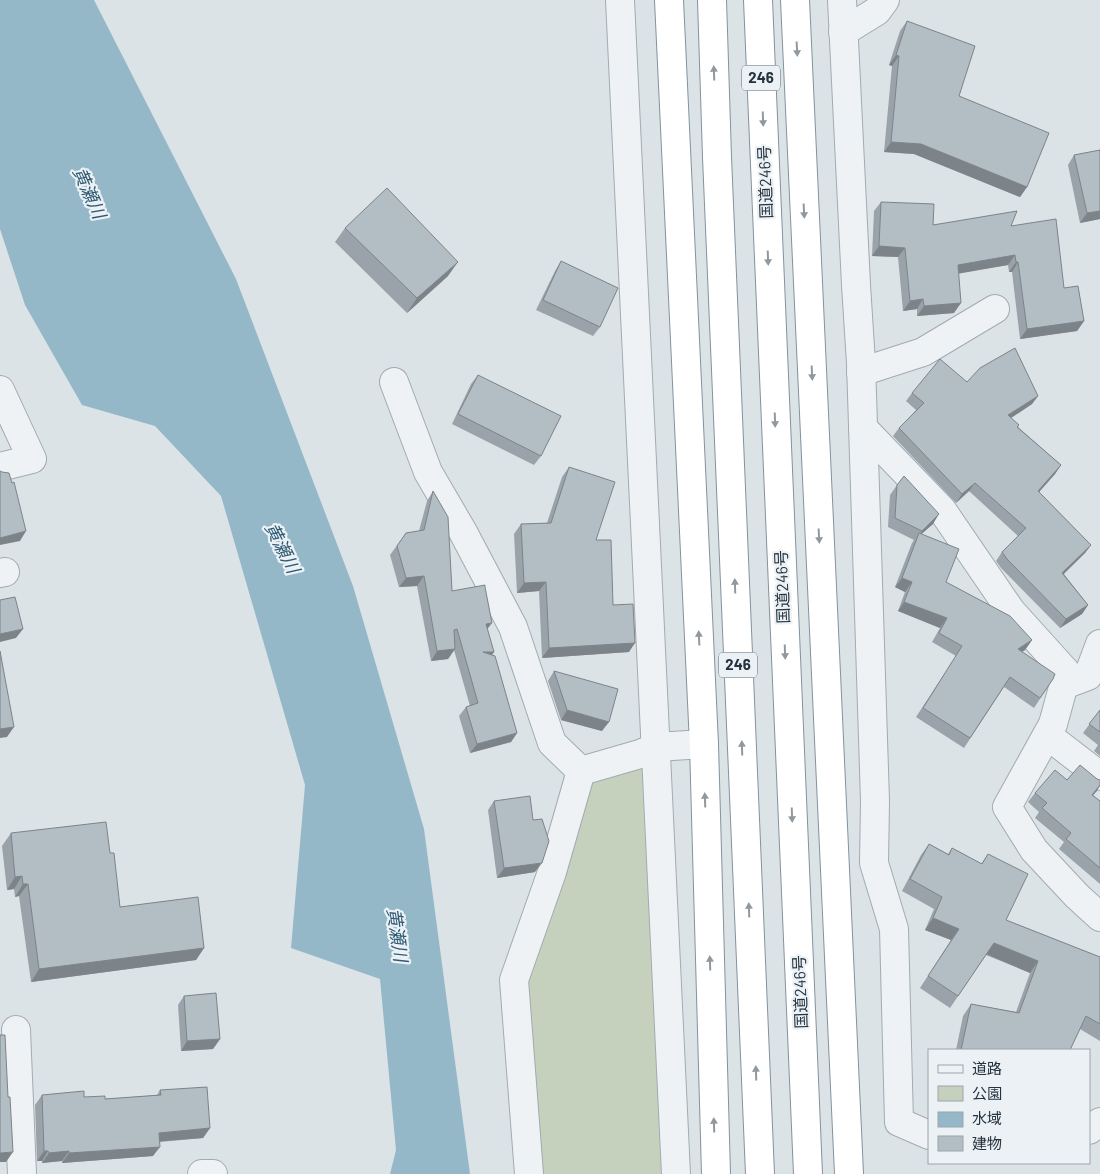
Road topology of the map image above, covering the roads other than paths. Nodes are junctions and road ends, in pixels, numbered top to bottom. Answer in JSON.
{"nodes":[{"id":1,"x":620,"y":0,"type":"edge"},
{"id":2,"x":669,"y":0,"type":"edge"},
{"id":3,"x":712,"y":0,"type":"edge"},
{"id":4,"x":758,"y":0,"type":"edge"},
{"id":5,"x":795,"y":0,"type":"edge"},
{"id":6,"x":842,"y":0,"type":"edge"},
{"id":7,"x":885,"y":0,"type":"edge"},
{"id":8,"x":843,"y":32,"type":"junction"},
{"id":9,"x":995,"y":309,"type":"dead end"},
{"id":10,"x":861,"y":372,"type":"junction"},
{"id":11,"x":394,"y":382,"type":"dead end"},
{"id":12,"x":0,"y":390,"type":"edge"},
{"id":13,"x":863,"y":428,"type":"junction"},
{"id":14,"x":0,"y":468,"type":"edge"},
{"id":15,"x":1100,"y":644,"type":"edge"},
{"id":16,"x":1064,"y":685,"type":"junction"},
{"id":17,"x":1047,"y":735,"type":"junction"},
{"id":18,"x":704,"y":744,"type":"junction"},
{"id":19,"x":656,"y":747,"type":"junction"},
{"id":20,"x":582,"y":771,"type":"junction"},
{"id":21,"x":1100,"y":776,"type":"edge"},
{"id":22,"x":1100,"y":917,"type":"edge"},
{"id":23,"x":16,"y":1030,"type":"dead end"},
{"id":24,"x":928,"y":1135,"type":"edge"},
{"id":25,"x":22,"y":1174,"type":"edge"},
{"id":26,"x":202,"y":1174,"type":"edge"},
{"id":27,"x":213,"y":1174,"type":"edge"},
{"id":28,"x":529,"y":1174,"type":"edge"},
{"id":29,"x":676,"y":1174,"type":"edge"},
{"id":30,"x":716,"y":1174,"type":"edge"},
{"id":31,"x":760,"y":1174,"type":"edge"},
{"id":32,"x":808,"y":1174,"type":"edge"},
{"id":33,"x":849,"y":1174,"type":"edge"}],
"edges":[{"from":1,"to":19,"type":"street"},
{"from":18,"to":2,"type":"highway","one_way":true},
{"from":31,"to":3,"type":"highway","number":"246","one_way":true},
{"from":4,"to":32,"type":"highway","name":"国道246号","number":"246","one_way":true},
{"from":5,"to":33,"type":"highway","one_way":true},
{"from":6,"to":8,"type":"street"},
{"from":7,"to":8,"type":"street"},
{"from":8,"to":10,"type":"street"},
{"from":9,"to":10,"type":"street"},
{"from":10,"to":13,"type":"street"},
{"from":11,"to":20,"type":"street"},
{"from":12,"to":14,"type":"street"},
{"from":13,"to":16,"type":"street"},
{"from":13,"to":24,"type":"street"},
{"from":15,"to":16,"type":"street"},
{"from":16,"to":17,"type":"street"},
{"from":17,"to":21,"type":"street"},
{"from":17,"to":22,"type":"street"},
{"from":18,"to":19,"type":"street"},
{"from":30,"to":18,"type":"highway","one_way":true},
{"from":19,"to":20,"type":"street"},
{"from":19,"to":29,"type":"street"},
{"from":20,"to":28,"type":"street"},
{"from":23,"to":25,"type":"street"},
{"from":26,"to":27,"type":"street"}]}
